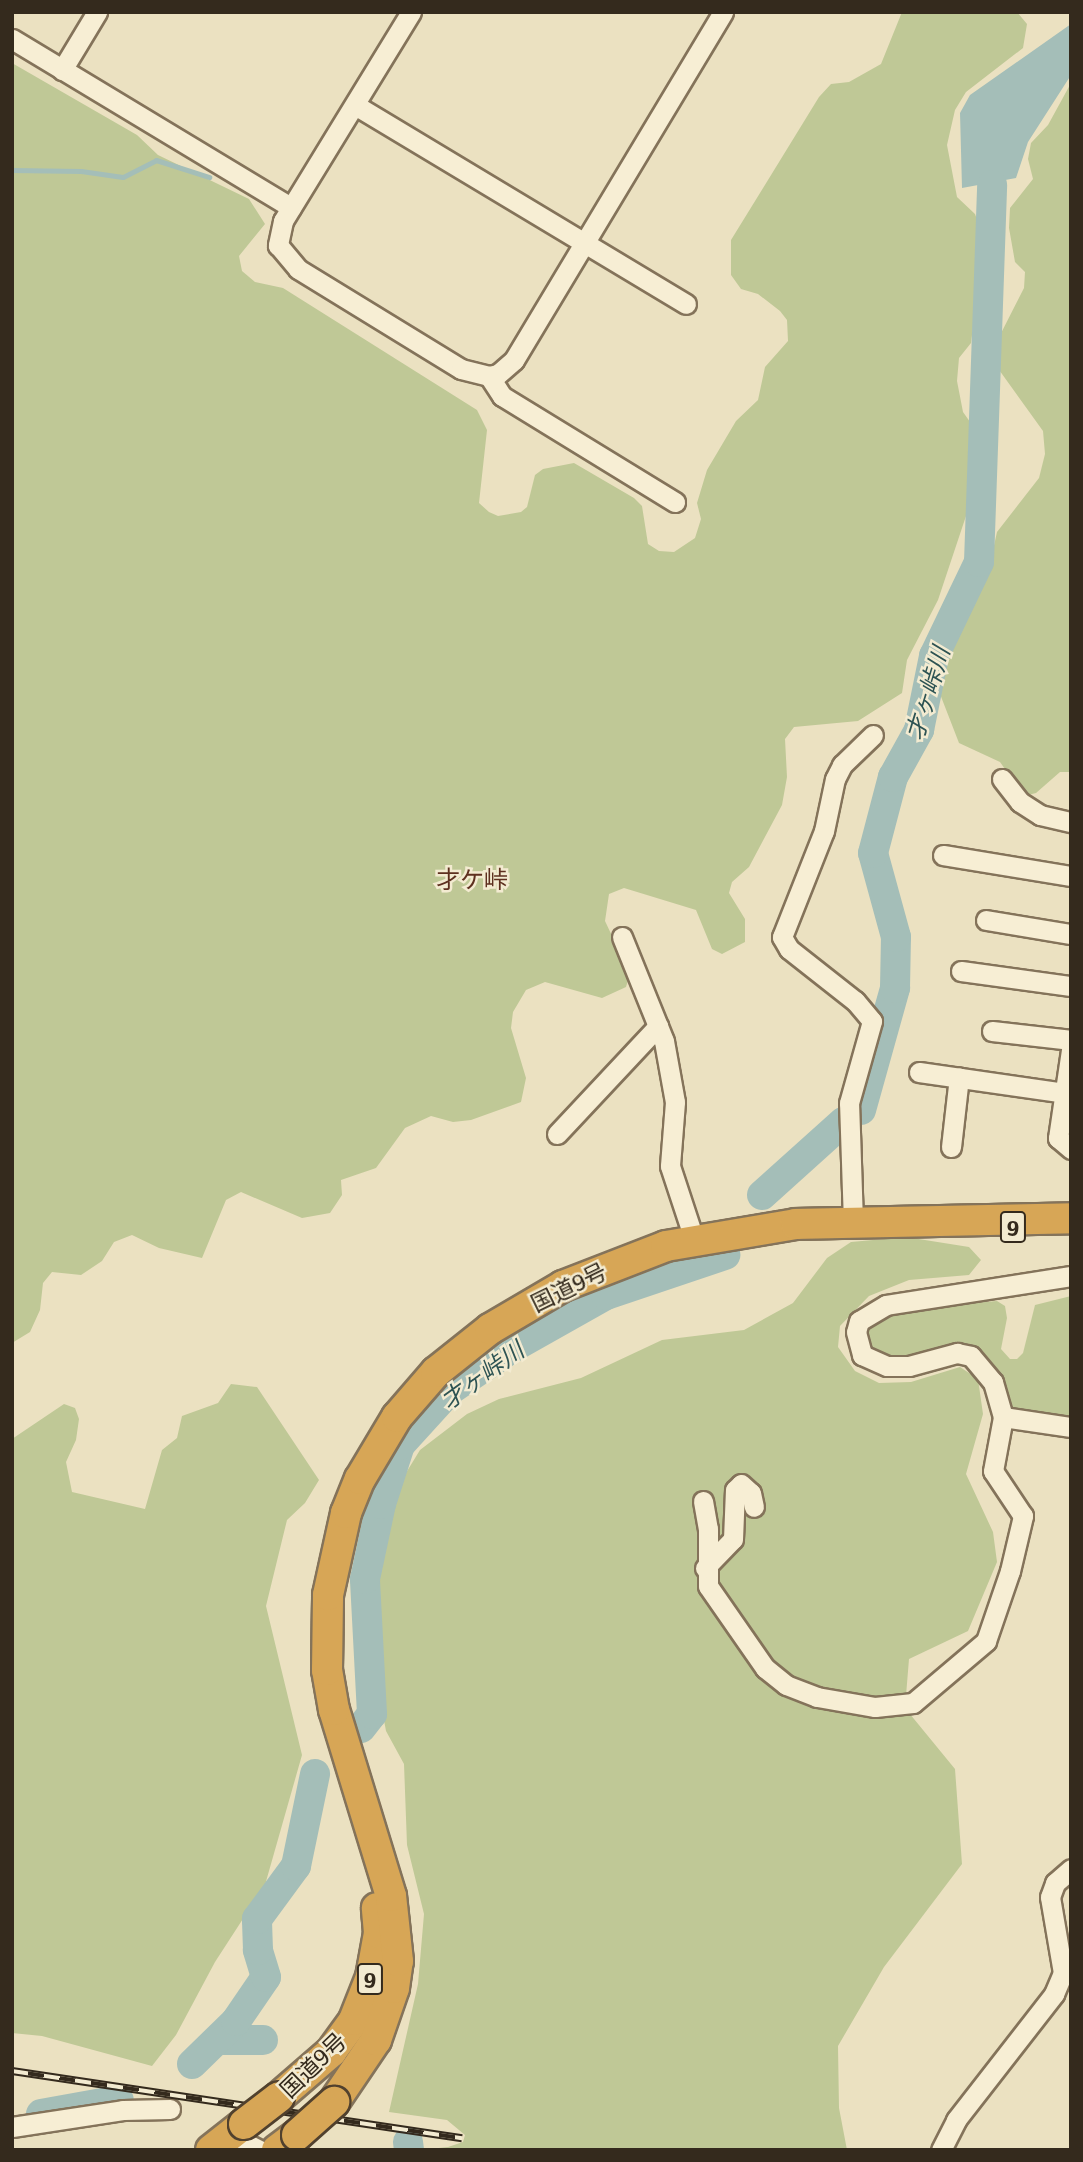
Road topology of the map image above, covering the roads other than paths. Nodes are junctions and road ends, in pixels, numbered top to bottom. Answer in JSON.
{"nodes":[{"id":1,"x":97,"y":12,"type":"edge"},
{"id":2,"x":411,"y":12,"type":"edge"},
{"id":3,"x":723,"y":12,"type":"edge"},
{"id":4,"x":12,"y":39,"type":"edge"},
{"id":5,"x":62,"y":70,"type":"junction"},
{"id":6,"x":355,"y":105,"type":"junction"},
{"id":7,"x":291,"y":207,"type":"junction"},
{"id":8,"x":583,"y":244,"type":"junction"},
{"id":9,"x":686,"y":304,"type":"dead end"},
{"id":10,"x":489,"y":376,"type":"junction"},
{"id":11,"x":675,"y":502,"type":"dead end"},
{"id":12,"x":873,"y":735,"type":"dead end"},
{"id":13,"x":1002,"y":779,"type":"dead end"},
{"id":14,"x":1071,"y":822,"type":"edge"},
{"id":15,"x":943,"y":855,"type":"dead end"},
{"id":16,"x":1071,"y":876,"type":"edge"},
{"id":17,"x":986,"y":920,"type":"dead end"},
{"id":18,"x":1071,"y":934,"type":"edge"},
{"id":19,"x":622,"y":937,"type":"dead end"},
{"id":20,"x":961,"y":971,"type":"dead end"},
{"id":21,"x":1071,"y":986,"type":"edge"},
{"id":22,"x":658,"y":1026,"type":"junction"},
{"id":23,"x":992,"y":1031,"type":"dead end"},
{"id":24,"x":1071,"y":1040,"type":"edge"},
{"id":25,"x":1071,"y":1050,"type":"edge"},
{"id":26,"x":919,"y":1072,"type":"dead end"},
{"id":27,"x":958,"y":1077,"type":"junction"},
{"id":28,"x":1068,"y":1093,"type":"edge"},
{"id":29,"x":557,"y":1134,"type":"dead end"},
{"id":30,"x":951,"y":1147,"type":"dead end"},
{"id":31,"x":1071,"y":1149,"type":"edge"},
{"id":32,"x":1071,"y":1218,"type":"edge"},
{"id":33,"x":955,"y":1220,"type":"junction"},
{"id":34,"x":853,"y":1222,"type":"junction"},
{"id":35,"x":1071,"y":1233,"type":"edge"},
{"id":36,"x":694,"y":1240,"type":"junction"},
{"id":37,"x":1071,"y":1276,"type":"edge"},
{"id":38,"x":1003,"y":1416,"type":"junction"},
{"id":39,"x":1071,"y":1427,"type":"edge"},
{"id":40,"x":703,"y":1501,"type":"dead end"},
{"id":41,"x":754,"y":1507,"type":"dead end"},
{"id":42,"x":705,"y":1568,"type":"junction"},
{"id":43,"x":371,"y":1827,"type":"junction"},
{"id":44,"x":1071,"y":1869,"type":"edge"},
{"id":45,"x":170,"y":2109,"type":"dead end"},
{"id":46,"x":12,"y":2127,"type":"edge"},
{"id":47,"x":228,"y":2136,"type":"edge"},
{"id":48,"x":287,"y":2142,"type":"edge"},
{"id":49,"x":260,"y":2150,"type":"edge"},
{"id":50,"x":941,"y":2150,"type":"edge"}],
"edges":[{"from":1,"to":5,"type":"street"},
{"from":2,"to":6,"type":"street"},
{"from":3,"to":8,"type":"street"},
{"from":4,"to":5,"type":"street"},
{"from":5,"to":7,"type":"street"},
{"from":6,"to":7,"type":"street"},
{"from":6,"to":8,"type":"street"},
{"from":7,"to":10,"type":"street"},
{"from":8,"to":9,"type":"street"},
{"from":8,"to":10,"type":"street"},
{"from":10,"to":11,"type":"street"},
{"from":12,"to":34,"type":"street"},
{"from":13,"to":14,"type":"street"},
{"from":15,"to":16,"type":"street"},
{"from":17,"to":18,"type":"street"},
{"from":19,"to":22,"type":"street"},
{"from":20,"to":21,"type":"street"},
{"from":22,"to":29,"type":"street"},
{"from":22,"to":36,"type":"street"},
{"from":23,"to":24,"type":"street"},
{"from":25,"to":28,"type":"street"},
{"from":26,"to":27,"type":"street"},
{"from":27,"to":28,"type":"street"},
{"from":27,"to":30,"type":"street"},
{"from":28,"to":31,"type":"street"},
{"from":32,"to":33,"type":"highway","name":"国道9号","number":"9"},
{"from":33,"to":34,"type":"highway","name":"国道9号","number":"9"},
{"from":33,"to":35,"type":"highway","name":"国道9号","number":"9"},
{"from":34,"to":36,"type":"highway","name":"国道9号","number":"9"},
{"from":36,"to":43,"type":"highway","name":"国道9号","number":"9"},
{"from":37,"to":38,"type":"street"},
{"from":38,"to":39,"type":"street"},
{"from":38,"to":42,"type":"street"},
{"from":40,"to":42,"type":"street"},
{"from":41,"to":42,"type":"street"},
{"from":43,"to":47,"type":"highway","name":"国道9号","number":"9","bridge":true},
{"from":43,"to":48,"type":"highway","name":"国道9号","number":"9","bridge":true},
{"from":44,"to":50,"type":"street"},
{"from":45,"to":46,"type":"street"},
{"from":47,"to":49,"type":"street"}]}
